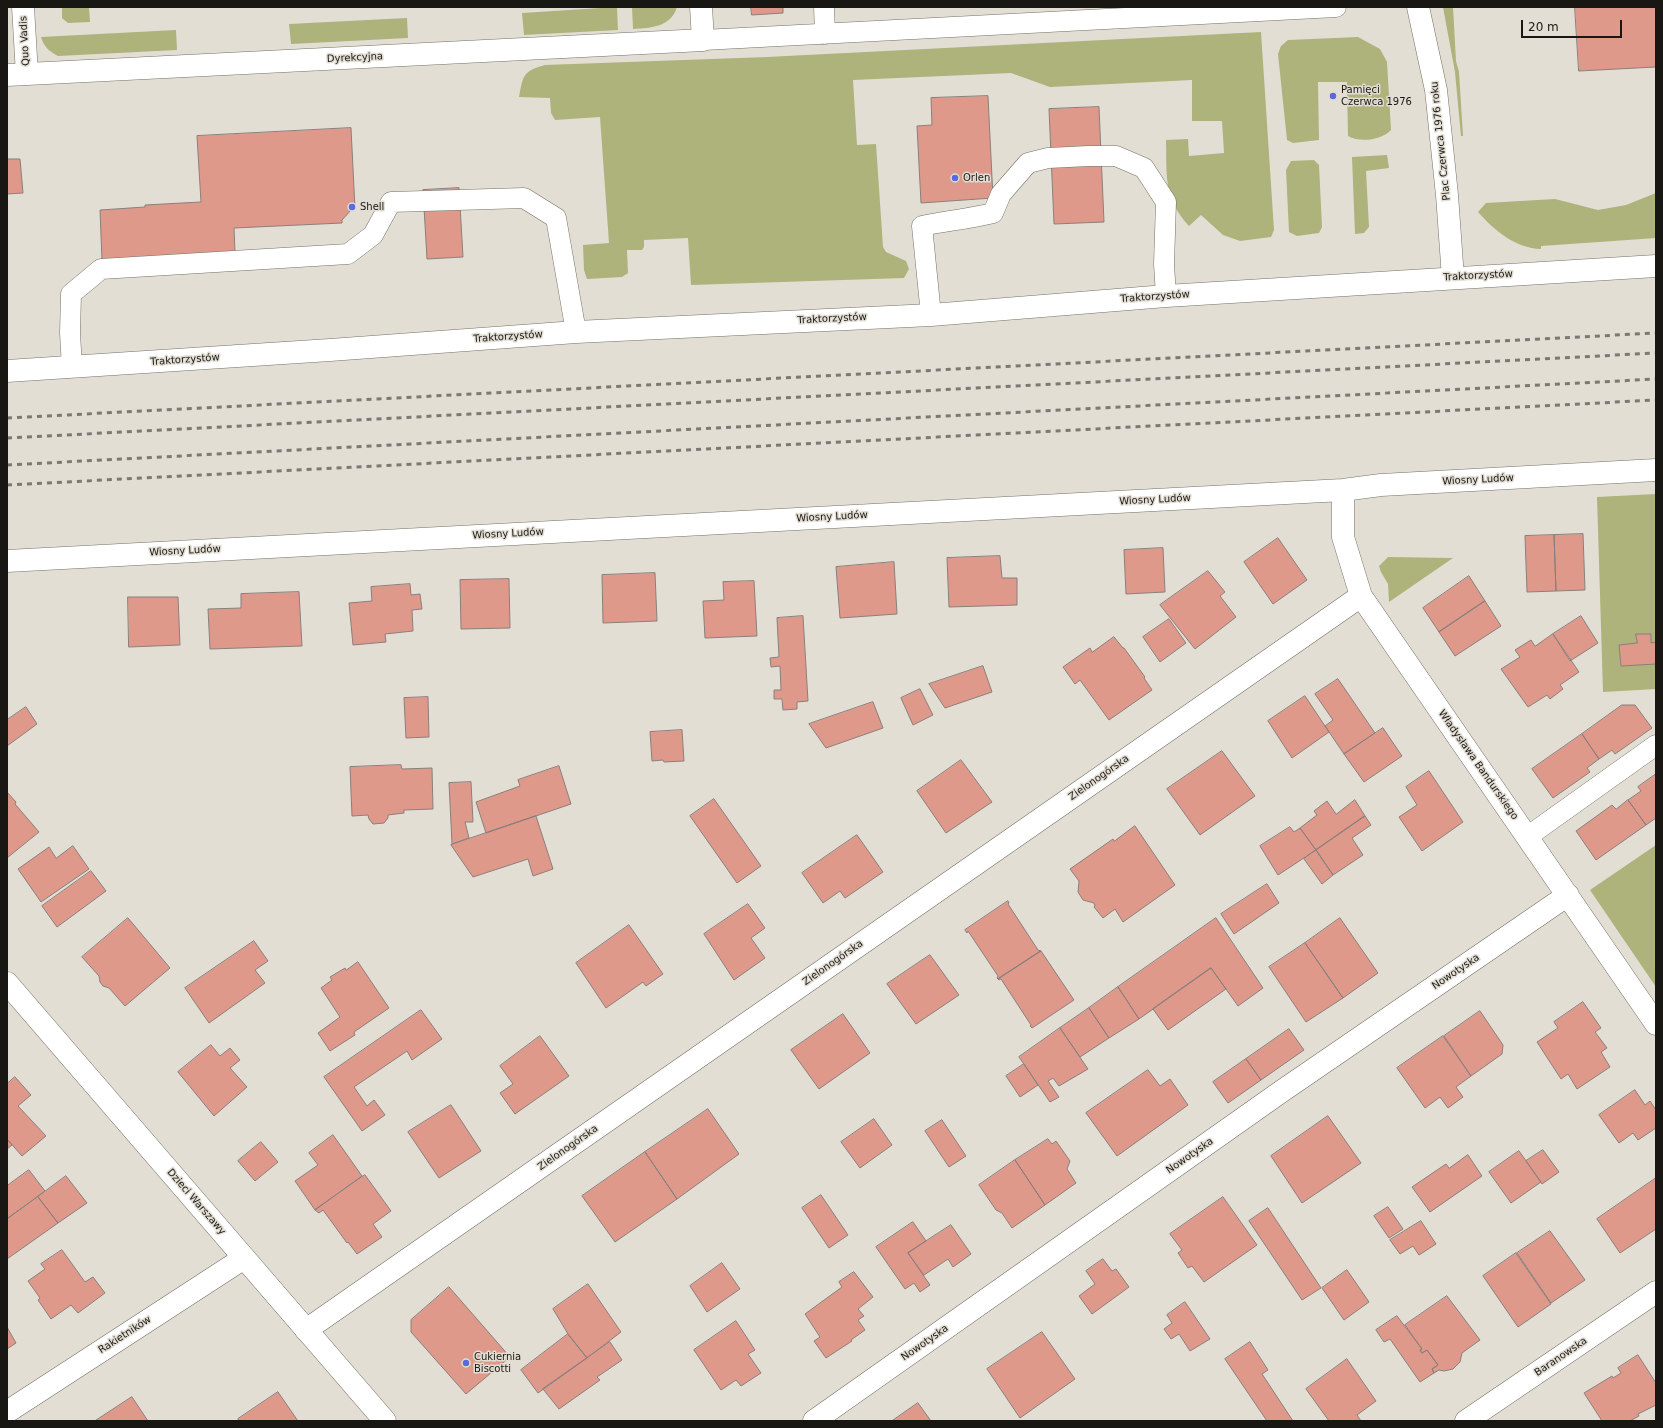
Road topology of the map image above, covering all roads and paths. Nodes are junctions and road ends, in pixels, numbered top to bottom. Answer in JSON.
{"nodes":[{"id":1,"x":23,"y":7,"type":"edge"},
{"id":2,"x":701,"y":7,"type":"edge"},
{"id":3,"x":824,"y":7,"type":"edge"},
{"id":4,"x":1336,"y":7,"type":"edge"},
{"id":5,"x":1418,"y":7,"type":"edge"},
{"id":6,"x":825,"y":34,"type":"junction"},
{"id":7,"x":703,"y":40,"type":"junction"},
{"id":8,"x":17,"y":75,"type":"edge"},
{"id":9,"x":1656,"y":266,"type":"edge"},
{"id":10,"x":1453,"y":278,"type":"junction"},
{"id":11,"x":1166,"y":296,"type":"junction"},
{"id":12,"x":931,"y":315,"type":"junction"},
{"id":13,"x":576,"y":332,"type":"junction"},
{"id":14,"x":72,"y":367,"type":"junction"},
{"id":15,"x":7,"y":371,"type":"edge"},
{"id":16,"x":1656,"y":470,"type":"edge"},
{"id":17,"x":1342,"y":490,"type":"junction"},
{"id":18,"x":7,"y":561,"type":"edge"},
{"id":19,"x":1361,"y":596,"type":"junction"},
{"id":20,"x":1656,"y":745,"type":"edge"},
{"id":21,"x":1527,"y":837,"type":"junction"},
{"id":22,"x":1568,"y":896,"type":"junction"},
{"id":23,"x":7,"y":982,"type":"edge"},
{"id":24,"x":1656,"y":1024,"type":"edge"},
{"id":25,"x":244,"y":1258,"type":"junction"},
{"id":26,"x":1656,"y":1292,"type":"edge"},
{"id":27,"x":306,"y":1330,"type":"junction"},
{"id":28,"x":7,"y":1412,"type":"edge"},
{"id":29,"x":384,"y":1421,"type":"edge"},
{"id":30,"x":814,"y":1421,"type":"edge"},
{"id":31,"x":1466,"y":1421,"type":"edge"}],
"edges":[{"from":1,"to":8,"type":"street","name":"Quo Vadis"},
{"from":2,"to":7,"type":"street"},
{"from":3,"to":6,"type":"lane"},
{"from":4,"to":6,"type":"lane"},
{"from":5,"to":10,"type":"street","name":"Plac Czerwca 1976 roku"},
{"from":6,"to":7,"type":"lane"},
{"from":7,"to":8,"type":"street","name":"Dyrekcyjna"},
{"from":9,"to":10,"type":"street","name":"Traktorzystów"},
{"from":10,"to":11,"type":"street","name":"Traktorzystów"},
{"from":11,"to":12,"type":"street","name":"Traktorzystów"},
{"from":11,"to":12,"type":"lane"},
{"from":12,"to":13,"type":"street","name":"Traktorzystów"},
{"from":13,"to":14,"type":"street","name":"Traktorzystów"},
{"from":13,"to":14,"type":"lane"},
{"from":14,"to":15,"type":"street","name":"Traktorzystów"},
{"from":16,"to":17,"type":"street","name":"Wiosny Ludów"},
{"from":17,"to":18,"type":"street","name":"Wiosny Ludów"},
{"from":17,"to":19,"type":"street","name":"Władysława Bandurskiego"},
{"from":19,"to":21,"type":"street","name":"Władysława Bandurskiego"},
{"from":19,"to":27,"type":"street","name":"Zielonogórska"},
{"from":20,"to":21,"type":"lane"},
{"from":21,"to":22,"type":"street","name":"Władysława Bandurskiego"},
{"from":22,"to":24,"type":"street","name":"Władysława Bandurskiego"},
{"from":22,"to":30,"type":"street","name":"Nowotyska"},
{"from":23,"to":25,"type":"street","name":"Dzieci Warszawy"},
{"from":25,"to":27,"type":"street","name":"Dzieci Warszawy"},
{"from":25,"to":28,"type":"street","name":"Rakietników"},
{"from":26,"to":31,"type":"street","name":"Baranowska"},
{"from":27,"to":29,"type":"street","name":"Dzieci Warszawy"}]}
